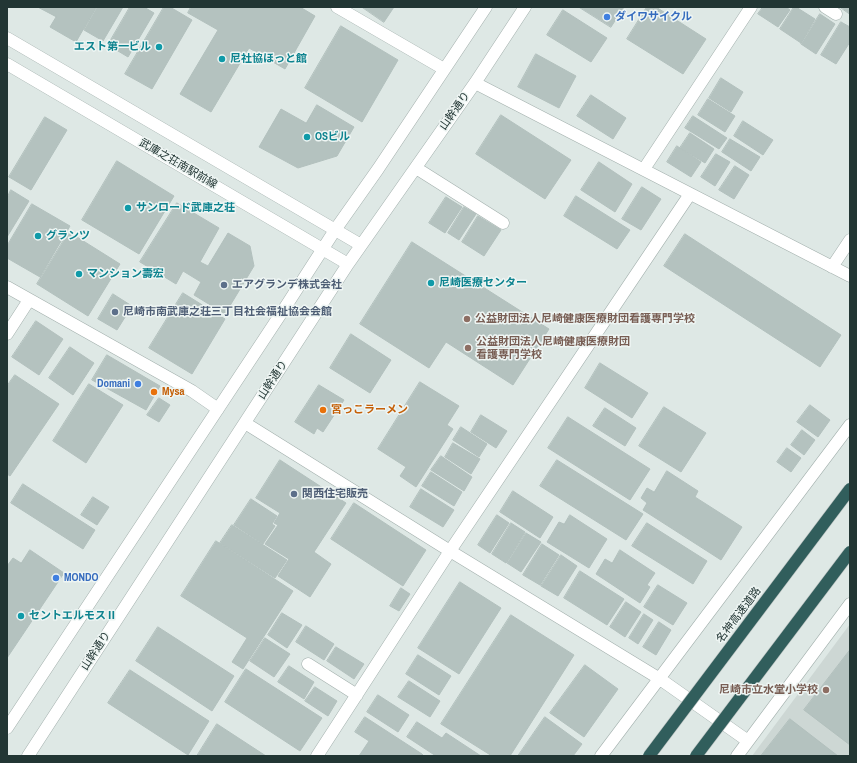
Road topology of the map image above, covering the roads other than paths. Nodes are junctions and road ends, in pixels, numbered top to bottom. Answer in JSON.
{"nodes":[{"id":1,"x":337,"y":7,"type":"edge"},
{"id":2,"x":486,"y":7,"type":"edge"},
{"id":3,"x":525,"y":7,"type":"edge"},
{"id":4,"x":751,"y":7,"type":"edge"},
{"id":5,"x":825,"y":7,"type":"edge"},
{"id":6,"x":836,"y":14,"type":"dead end"},
{"id":7,"x":7,"y":38,"type":"edge"},
{"id":8,"x":7,"y":64,"type":"edge"},
{"id":9,"x":444,"y":69,"type":"junction"},
{"id":10,"x":475,"y":83,"type":"junction"},
{"id":11,"x":416,"y":168,"type":"junction"},
{"id":12,"x":644,"y":170,"type":"junction"},
{"id":13,"x":690,"y":194,"type":"junction"},
{"id":14,"x":503,"y":223,"type":"dead end"},
{"id":15,"x":335,"y":230,"type":"junction"},
{"id":16,"x":850,"y":240,"type":"edge"},
{"id":17,"x":361,"y":245,"type":"junction"},
{"id":18,"x":323,"y":249,"type":"junction"},
{"id":19,"x":348,"y":264,"type":"junction"},
{"id":20,"x":832,"y":267,"type":"junction"},
{"id":21,"x":850,"y":276,"type":"edge"},
{"id":22,"x":7,"y":287,"type":"edge"},
{"id":23,"x":30,"y":300,"type":"junction"},
{"id":24,"x":7,"y":334,"type":"edge"},
{"id":25,"x":218,"y":409,"type":"junction"},
{"id":26,"x":245,"y":423,"type":"junction"},
{"id":27,"x":850,"y":425,"type":"edge"},
{"id":28,"x":850,"y":489,"type":"edge"},
{"id":29,"x":450,"y":551,"type":"junction"},
{"id":30,"x":850,"y":552,"type":"edge"},
{"id":31,"x":850,"y":604,"type":"edge"},
{"id":32,"x":308,"y":664,"type":"dead end"},
{"id":33,"x":660,"y":679,"type":"junction"},
{"id":34,"x":357,"y":695,"type":"junction"},
{"id":35,"x":7,"y":728,"type":"edge"},
{"id":36,"x":748,"y":741,"type":"junction"},
{"id":37,"x":28,"y":756,"type":"edge"},
{"id":38,"x":317,"y":756,"type":"edge"},
{"id":39,"x":601,"y":756,"type":"edge"},
{"id":40,"x":649,"y":756,"type":"edge"},
{"id":41,"x":696,"y":756,"type":"edge"},
{"id":42,"x":736,"y":756,"type":"edge"}],
"edges":[{"from":1,"to":9,"type":"street"},
{"from":2,"to":9,"type":"street"},
{"from":3,"to":10,"type":"street","name":"山幹通り"},
{"from":4,"to":12,"type":"street"},
{"from":5,"to":6,"type":"street"},
{"from":7,"to":15,"type":"street","name":"武庫之荘南駅前線"},
{"from":8,"to":18,"type":"street","name":"武庫之荘南駅前線"},
{"from":9,"to":15,"type":"street"},
{"from":10,"to":11,"type":"street","name":"山幹通り"},
{"from":10,"to":12,"type":"street"},
{"from":11,"to":14,"type":"street"},
{"from":11,"to":17,"type":"street","name":"山幹通り"},
{"from":12,"to":13,"type":"street"},
{"from":13,"to":20,"type":"street"},
{"from":13,"to":29,"type":"street"},
{"from":15,"to":17,"type":"street","name":"武庫之荘南駅前線"},
{"from":15,"to":18,"type":"street"},
{"from":16,"to":20,"type":"street"},
{"from":17,"to":19,"type":"street","name":"山幹通り"},
{"from":18,"to":19,"type":"street","name":"武庫之荘南駅前線"},
{"from":18,"to":25,"type":"street"},
{"from":19,"to":26,"type":"street","name":"山幹通り"},
{"from":20,"to":21,"type":"street"},
{"from":22,"to":23,"type":"street"},
{"from":23,"to":24,"type":"street"},
{"from":23,"to":25,"type":"street"},
{"from":25,"to":35,"type":"street"},
{"from":26,"to":29,"type":"street"},
{"from":26,"to":37,"type":"street","name":"山幹通り"},
{"from":27,"to":33,"type":"street"},
{"from":28,"to":40,"type":"highway","name":"名神高速道路","bridge":true},
{"from":29,"to":33,"type":"street"},
{"from":29,"to":34,"type":"street"},
{"from":30,"to":41,"type":"highway","bridge":true},
{"from":31,"to":36,"type":"street"},
{"from":32,"to":34,"type":"street"},
{"from":33,"to":36,"type":"street"},
{"from":33,"to":39,"type":"street"},
{"from":34,"to":38,"type":"street"},
{"from":36,"to":42,"type":"street"}]}
